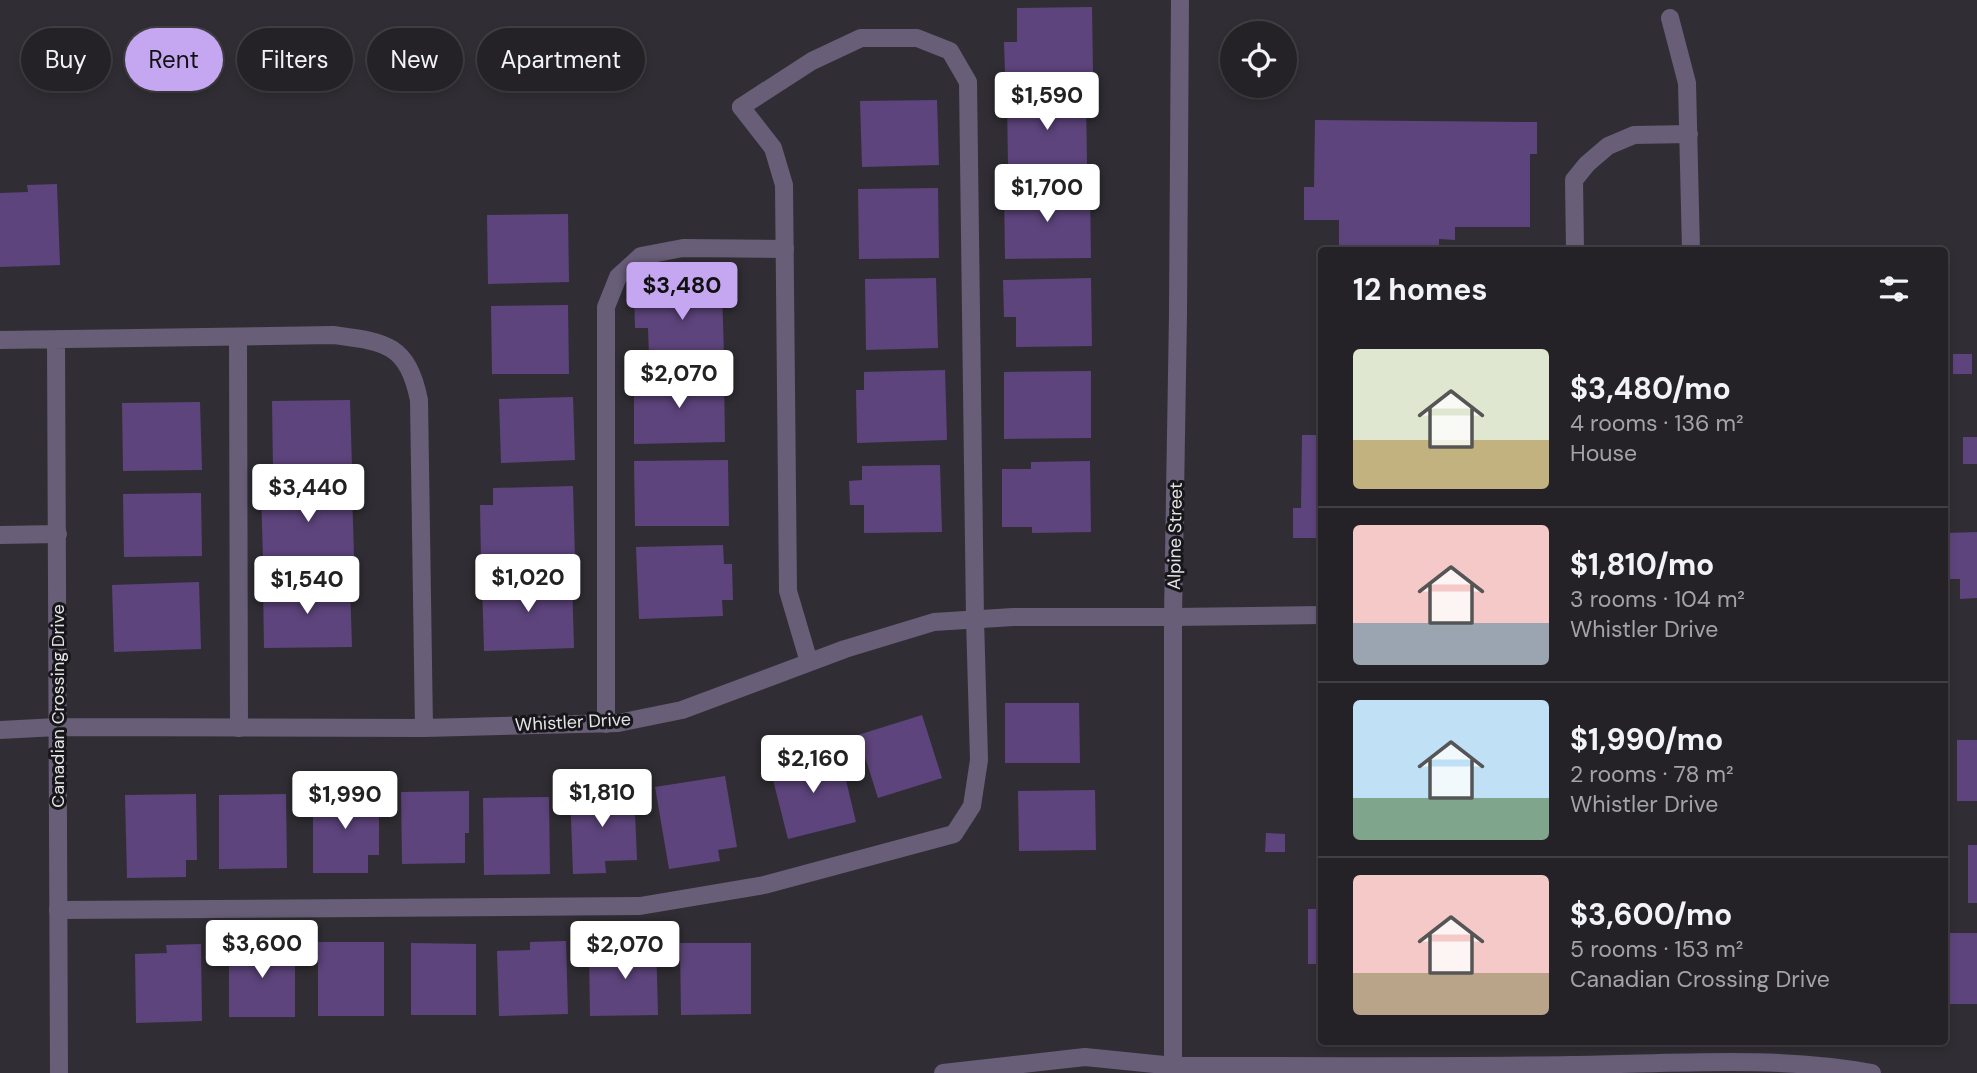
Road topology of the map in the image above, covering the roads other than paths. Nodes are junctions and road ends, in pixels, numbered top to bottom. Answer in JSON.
{"nodes":[{"id":1,"x":1180,"y":0,"type":"edge"},
{"id":2,"x":1670,"y":19,"type":"dead end"},
{"id":3,"x":1689,"y":134,"type":"junction"},
{"id":4,"x":1575,"y":247,"type":"edge"},
{"id":5,"x":1691,"y":247,"type":"edge"},
{"id":6,"x":785,"y":249,"type":"junction"},
{"id":7,"x":238,"y":337,"type":"junction"},
{"id":8,"x":0,"y":340,"type":"edge"},
{"id":9,"x":56,"y":340,"type":"junction"},
{"id":10,"x":58,"y":534,"type":"junction"},
{"id":11,"x":0,"y":535,"type":"edge"},
{"id":12,"x":1318,"y":615,"type":"edge"},
{"id":13,"x":1173,"y":617,"type":"junction"},
{"id":14,"x":975,"y":619,"type":"junction"},
{"id":15,"x":809,"y":662,"type":"junction"},
{"id":16,"x":606,"y":724,"type":"junction"},
{"id":17,"x":57,"y":727,"type":"junction"},
{"id":18,"x":239,"y":728,"type":"junction"},
{"id":19,"x":424,"y":728,"type":"junction"},
{"id":20,"x":0,"y":730,"type":"edge"},
{"id":21,"x":58,"y":910,"type":"junction"},
{"id":22,"x":1546,"y":1069,"type":"edge"},
{"id":23,"x":1173,"y":1070,"type":"edge"},
{"id":24,"x":59,"y":1073,"type":"edge"},
{"id":25,"x":943,"y":1073,"type":"edge"},
{"id":26,"x":1872,"y":1073,"type":"edge"}],
"edges":[{"from":1,"to":13,"type":"street","name":"Alpine Street"},
{"from":2,"to":3,"type":"street"},
{"from":3,"to":4,"type":"street"},
{"from":3,"to":5,"type":"street"},
{"from":6,"to":14,"type":"street"},
{"from":6,"to":15,"type":"street"},
{"from":6,"to":16,"type":"street"},
{"from":7,"to":9,"type":"street"},
{"from":7,"to":18,"type":"street"},
{"from":7,"to":19,"type":"street"},
{"from":8,"to":9,"type":"street"},
{"from":9,"to":10,"type":"street","name":"Canadian Crossing Drive"},
{"from":10,"to":11,"type":"street"},
{"from":10,"to":17,"type":"street","name":"Canadian Crossing Drive"},
{"from":12,"to":13,"type":"street","name":"Whistler Drive"},
{"from":13,"to":14,"type":"street","name":"Whistler Drive"},
{"from":13,"to":23,"type":"street","name":"Alpine Street"},
{"from":14,"to":15,"type":"street","name":"Whistler Drive"},
{"from":14,"to":21,"type":"street"},
{"from":15,"to":16,"type":"street","name":"Whistler Drive"},
{"from":16,"to":19,"type":"street","name":"Whistler Drive"},
{"from":17,"to":18,"type":"street","name":"Whistler Drive"},
{"from":17,"to":20,"type":"street","name":"Whistler Drive"},
{"from":17,"to":21,"type":"street","name":"Canadian Crossing Drive"},
{"from":18,"to":19,"type":"street","name":"Whistler Drive"},
{"from":21,"to":24,"type":"street","name":"Canadian Crossing Drive"},
{"from":22,"to":23,"type":"street"},
{"from":22,"to":26,"type":"street"},
{"from":23,"to":25,"type":"street"}]}
